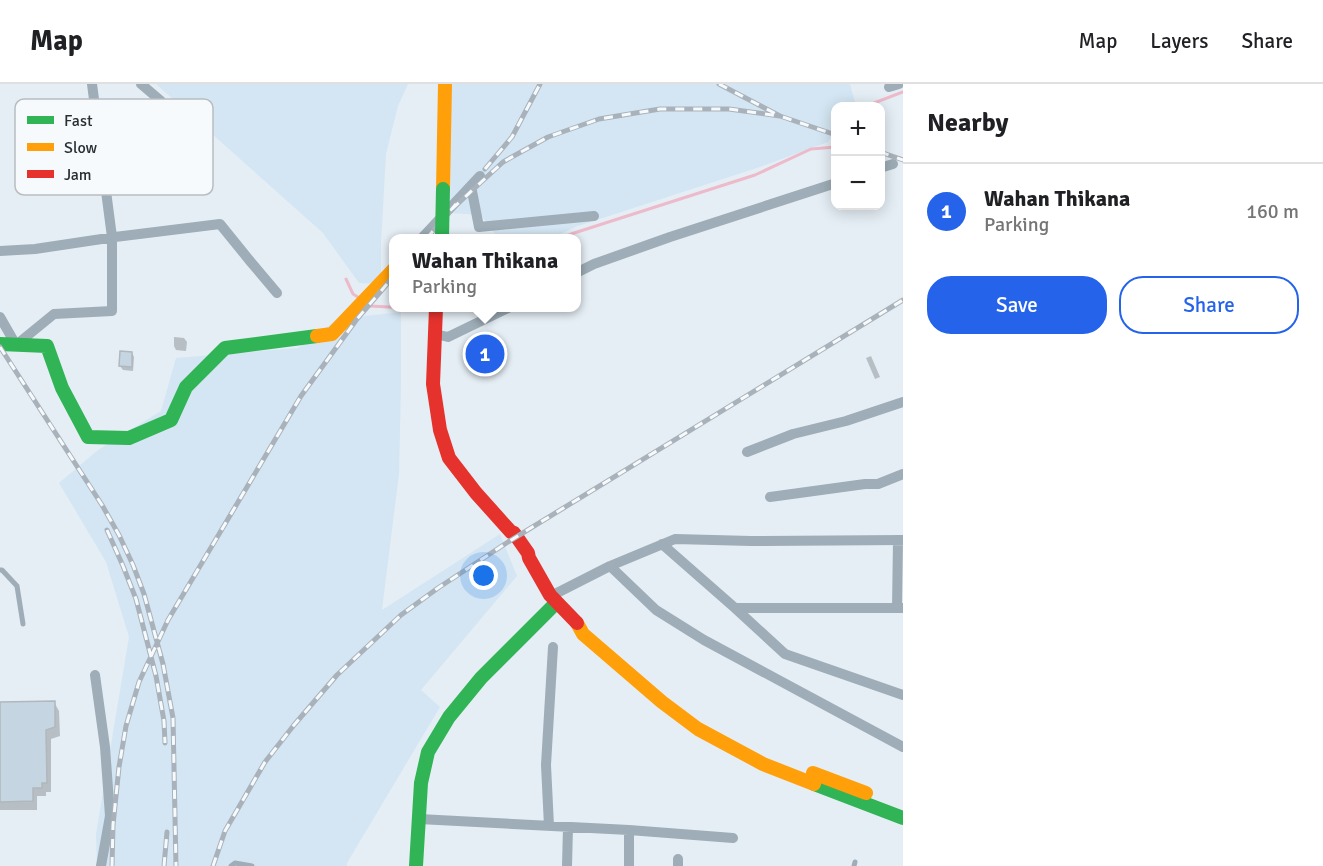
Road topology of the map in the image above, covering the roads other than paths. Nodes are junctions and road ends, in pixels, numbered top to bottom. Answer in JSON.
{"nodes":[{"id":1,"x":92,"y":84,"type":"edge"},
{"id":2,"x":141,"y":84,"type":"edge"},
{"id":3,"x":445,"y":84,"type":"edge"},
{"id":4,"x":94,"y":99,"type":"edge"},
{"id":5,"x":159,"y":99,"type":"edge"},
{"id":6,"x":893,"y":164,"type":"dead end"},
{"id":7,"x":885,"y":166,"type":"edge"},
{"id":8,"x":480,"y":176,"type":"dead end"},
{"id":9,"x":831,"y":185,"type":"edge"},
{"id":10,"x":471,"y":186,"type":"junction"},
{"id":11,"x":107,"y":195,"type":"edge"},
{"id":12,"x":594,"y":216,"type":"dead end"},
{"id":13,"x":426,"y":234,"type":"edge"},
{"id":14,"x":442,"y":234,"type":"edge"},
{"id":15,"x":112,"y":237,"type":"junction"},
{"id":16,"x":0,"y":251,"type":"edge"},
{"id":17,"x":581,"y":270,"type":"edge"},
{"id":18,"x":389,"y":273,"type":"edge"},
{"id":19,"x":277,"y":293,"type":"dead end"},
{"id":20,"x":436,"y":312,"type":"edge"},
{"id":21,"x":500,"y":312,"type":"edge"},
{"id":22,"x":0,"y":317,"type":"edge"},
{"id":23,"x":435,"y":334,"type":"junction"},
{"id":24,"x":0,"y":344,"type":"edge"},
{"id":25,"x":16,"y":345,"type":"junction"},
{"id":26,"x":903,"y":402,"type":"edge"},
{"id":27,"x":747,"y":452,"type":"dead end"},
{"id":28,"x":903,"y":474,"type":"edge"},
{"id":29,"x":770,"y":497,"type":"dead end"},
{"id":30,"x":901,"y":540,"type":"edge"},
{"id":31,"x":662,"y":544,"type":"junction"},
{"id":32,"x":610,"y":567,"type":"junction"},
{"id":33,"x":0,"y":570,"type":"edge"},
{"id":34,"x":554,"y":599,"type":"junction"},
{"id":35,"x":735,"y":608,"type":"junction"},
{"id":36,"x":900,"y":608,"type":"edge"},
{"id":37,"x":23,"y":624,"type":"dead end"},
{"id":38,"x":553,"y":647,"type":"dead end"},
{"id":39,"x":95,"y":675,"type":"dead end"},
{"id":40,"x":903,"y":695,"type":"edge"},
{"id":41,"x":903,"y":747,"type":"edge"},
{"id":42,"x":898,"y":811,"type":"edge"},
{"id":43,"x":418,"y":819,"type":"junction"},
{"id":44,"x":549,"y":826,"type":"junction"},
{"id":45,"x":568,"y":827,"type":"junction"},
{"id":46,"x":629,"y":830,"type":"junction"},
{"id":47,"x":733,"y":838,"type":"dead end"},
{"id":48,"x":101,"y":866,"type":"edge"},
{"id":49,"x":231,"y":866,"type":"edge"},
{"id":50,"x":252,"y":866,"type":"edge"},
{"id":51,"x":416,"y":866,"type":"edge"},
{"id":52,"x":567,"y":866,"type":"edge"},
{"id":53,"x":629,"y":866,"type":"edge"}],
"edges":[{"from":1,"to":4,"type":"street"},
{"from":2,"to":5,"type":"street"},
{"from":3,"to":14,"type":"main road","bridge":true},
{"from":6,"to":7,"type":"street"},
{"from":8,"to":10,"type":"street"},
{"from":9,"to":17,"type":"street"},
{"from":10,"to":12,"type":"street"},
{"from":10,"to":13,"type":"street"},
{"from":11,"to":15,"type":"street"},
{"from":15,"to":16,"type":"street"},
{"from":15,"to":19,"type":"street"},
{"from":15,"to":25,"type":"street"},
{"from":18,"to":25,"type":"main road"},
{"from":20,"to":23,"type":"main road"},
{"from":21,"to":23,"type":"street"},
{"from":22,"to":25,"type":"street"},
{"from":23,"to":34,"type":"main road"},
{"from":24,"to":25,"type":"main road"},
{"from":26,"to":27,"type":"street"},
{"from":28,"to":29,"type":"street"},
{"from":30,"to":31,"type":"street"},
{"from":30,"to":36,"type":"street"},
{"from":31,"to":32,"type":"street"},
{"from":31,"to":35,"type":"street"},
{"from":32,"to":34,"type":"street"},
{"from":32,"to":41,"type":"street"},
{"from":33,"to":37,"type":"lane"},
{"from":34,"to":42,"type":"main road"},
{"from":34,"to":43,"type":"main road"},
{"from":35,"to":36,"type":"street"},
{"from":35,"to":40,"type":"street"},
{"from":38,"to":44,"type":"street"},
{"from":39,"to":48,"type":"street"},
{"from":43,"to":44,"type":"street"},
{"from":43,"to":51,"type":"main road"},
{"from":44,"to":45,"type":"street"},
{"from":45,"to":46,"type":"street"},
{"from":45,"to":52,"type":"street"},
{"from":46,"to":47,"type":"street"},
{"from":46,"to":53,"type":"street"},
{"from":49,"to":50,"type":"lane"}]}
